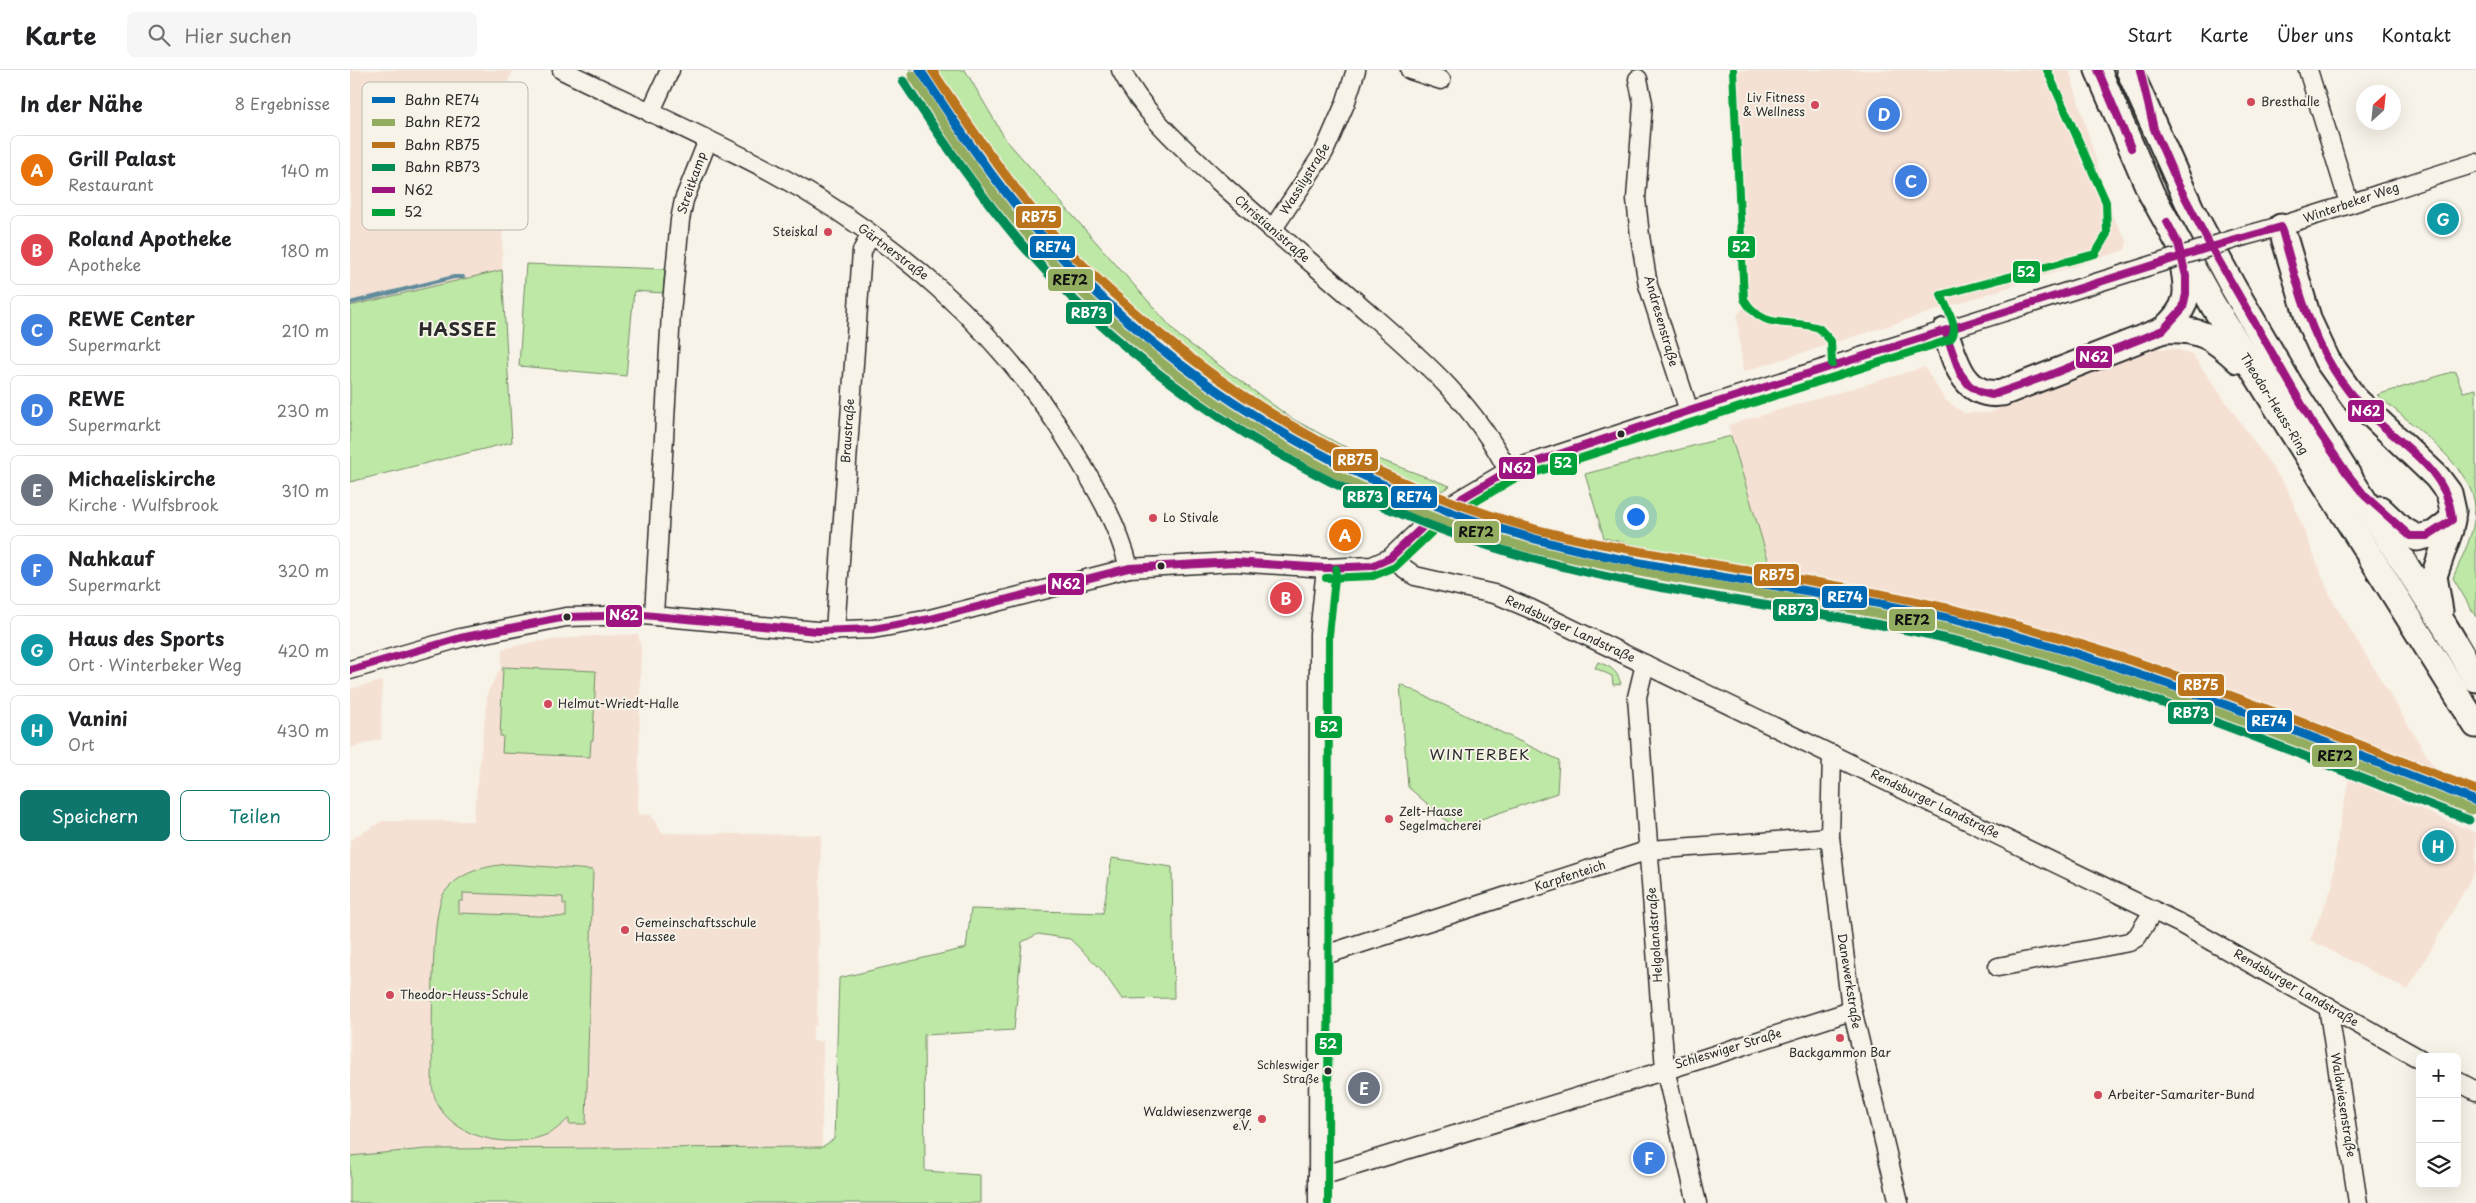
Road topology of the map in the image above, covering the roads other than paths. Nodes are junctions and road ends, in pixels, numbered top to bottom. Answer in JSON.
{"nodes":[{"id":1,"x":562,"y":70,"type":"edge"},
{"id":2,"x":670,"y":70,"type":"edge"},
{"id":3,"x":1121,"y":70,"type":"edge"},
{"id":4,"x":1356,"y":70,"type":"edge"},
{"id":5,"x":1410,"y":70,"type":"edge"},
{"id":6,"x":2098,"y":70,"type":"edge"},
{"id":7,"x":2129,"y":70,"type":"edge"},
{"id":8,"x":2140,"y":70,"type":"edge"},
{"id":9,"x":2308,"y":70,"type":"edge"},
{"id":10,"x":1638,"y":79,"type":"dead end"},
{"id":11,"x":1441,"y":80,"type":"dead end"},
{"id":12,"x":650,"y":113,"type":"junction"},
{"id":13,"x":2153,"y":127,"type":"junction"},
{"id":14,"x":708,"y":140,"type":"junction"},
{"id":15,"x":2476,"y":163,"type":"edge"},
{"id":16,"x":2349,"y":203,"type":"junction"},
{"id":17,"x":2292,"y":223,"type":"junction"},
{"id":18,"x":1272,"y":230,"type":"junction"},
{"id":19,"x":871,"y":234,"type":"junction"},
{"id":20,"x":2178,"y":243,"type":"junction"},
{"id":21,"x":2163,"y":330,"type":"junction"},
{"id":22,"x":1945,"y":331,"type":"junction"},
{"id":23,"x":2259,"y":380,"type":"junction"},
{"id":24,"x":1690,"y":411,"type":"junction"},
{"id":25,"x":1508,"y":471,"type":"junction"},
{"id":26,"x":2347,"y":476,"type":"junction"},
{"id":27,"x":2452,"y":520,"type":"junction"},
{"id":28,"x":1390,"y":558,"type":"junction"},
{"id":29,"x":1129,"y":568,"type":"junction"},
{"id":30,"x":1326,"y":568,"type":"junction"},
{"id":31,"x":654,"y":615,"type":"junction"},
{"id":32,"x":2444,"y":625,"type":"junction"},
{"id":33,"x":835,"y":631,"type":"junction"},
{"id":34,"x":1645,"y":664,"type":"junction"},
{"id":35,"x":350,"y":670,"type":"edge"},
{"id":36,"x":2476,"y":679,"type":"edge"},
{"id":37,"x":2476,"y":725,"type":"edge"},
{"id":38,"x":1832,"y":754,"type":"junction"},
{"id":39,"x":1830,"y":837,"type":"junction"},
{"id":40,"x":1649,"y":850,"type":"junction"},
{"id":41,"x":2154,"y":910,"type":"junction"},
{"id":42,"x":1317,"y":954,"type":"junction"},
{"id":43,"x":1998,"y":967,"type":"dead end"},
{"id":44,"x":2328,"y":1006,"type":"junction"},
{"id":45,"x":1851,"y":1011,"type":"junction"},
{"id":46,"x":2416,"y":1057,"type":"edge"},
{"id":47,"x":1665,"y":1069,"type":"junction"},
{"id":48,"x":2461,"y":1083,"type":"edge"},
{"id":49,"x":2476,"y":1091,"type":"edge"},
{"id":50,"x":1318,"y":1177,"type":"junction"},
{"id":51,"x":1318,"y":1203,"type":"edge"},
{"id":52,"x":1698,"y":1203,"type":"edge"},
{"id":53,"x":1899,"y":1203,"type":"edge"},
{"id":54,"x":2358,"y":1203,"type":"edge"}],
"edges":[{"from":1,"to":12,"type":"street","name":"Gärtnerstraße"},
{"from":2,"to":12,"type":"street"},
{"from":3,"to":18,"type":"street","name":"Christianistraße"},
{"from":4,"to":18,"type":"street","name":"Wassilystraße"},
{"from":5,"to":11,"type":"street"},
{"from":6,"to":20,"type":"highway","name":"Theodor-Heuss-Ring"},
{"from":7,"to":13,"type":"highway","name":"Theodor-Heuss-Ring"},
{"from":8,"to":13,"type":"highway"},
{"from":9,"to":16,"type":"street"},
{"from":10,"to":24,"type":"street","name":"Andresenstraße"},
{"from":12,"to":14,"type":"street","name":"Gärtnerstraße"},
{"from":13,"to":26,"type":"highway","name":"Theodor-Heuss-Ring"},
{"from":14,"to":19,"type":"street","name":"Gärtnerstraße"},
{"from":14,"to":31,"type":"street","name":"Streitkamp"},
{"from":15,"to":16,"type":"street","name":"Winterbeker Weg"},
{"from":16,"to":17,"type":"street","name":"Winterbeker Weg"},
{"from":17,"to":22,"type":"street","name":"Winterbeker Weg","bridge":true},
{"from":17,"to":27,"type":"highway"},
{"from":18,"to":25,"type":"street","name":"Christianistraße"},
{"from":19,"to":29,"type":"street","name":"Gärtnerstraße"},
{"from":19,"to":33,"type":"street","name":"Braustraße"},
{"from":20,"to":21,"type":"highway"},
{"from":20,"to":23,"type":"highway","name":"Theodor-Heuss-Ring"},
{"from":21,"to":22,"type":"highway"},
{"from":21,"to":23,"type":"highway"},
{"from":22,"to":24,"type":"street","name":"Winterbeker Weg"},
{"from":23,"to":37,"type":"highway","name":"Theodor-Heuss-Ring"},
{"from":24,"to":25,"type":"street","name":"Winterbeker Weg"},
{"from":25,"to":28,"type":"street","name":"Winterbeker Weg","bridge":true},
{"from":26,"to":27,"type":"highway"},
{"from":26,"to":32,"type":"highway","name":"Theodor-Heuss-Ring"},
{"from":27,"to":32,"type":"highway"},
{"from":28,"to":30,"type":"street"},
{"from":28,"to":34,"type":"street","name":"Rendsburger Landstraße"},
{"from":29,"to":30,"type":"street"},
{"from":29,"to":33,"type":"street"},
{"from":30,"to":42,"type":"street"},
{"from":31,"to":33,"type":"street"},
{"from":31,"to":35,"type":"street"},
{"from":32,"to":36,"type":"highway","name":"Theodor-Heuss-Ring"},
{"from":34,"to":38,"type":"street","name":"Rendsburger Landstraße"},
{"from":34,"to":40,"type":"street","name":"Helgolandstraße"},
{"from":38,"to":39,"type":"street","name":"Danewerkstraße"},
{"from":38,"to":41,"type":"street","name":"Rendsburger Landstraße"},
{"from":39,"to":40,"type":"street","name":"Karpfenteich"},
{"from":39,"to":45,"type":"street","name":"Danewerkstraße"},
{"from":40,"to":42,"type":"street","name":"Karpfenteich"},
{"from":40,"to":47,"type":"street","name":"Helgolandstraße"},
{"from":41,"to":43,"type":"street"},
{"from":41,"to":44,"type":"street","name":"Rendsburger Landstraße"},
{"from":42,"to":50,"type":"street"},
{"from":44,"to":46,"type":"street","name":"Rendsburger Landstraße"},
{"from":44,"to":54,"type":"street","name":"Waldwiesenstraße"},
{"from":45,"to":47,"type":"street","name":"Schleswiger Straße"},
{"from":45,"to":53,"type":"street","name":"Danewerkstraße"},
{"from":47,"to":50,"type":"street","name":"Schleswiger Straße"},
{"from":47,"to":52,"type":"street","name":"Helgolandstraße"},
{"from":48,"to":49,"type":"street"},
{"from":50,"to":51,"type":"street"}]}
